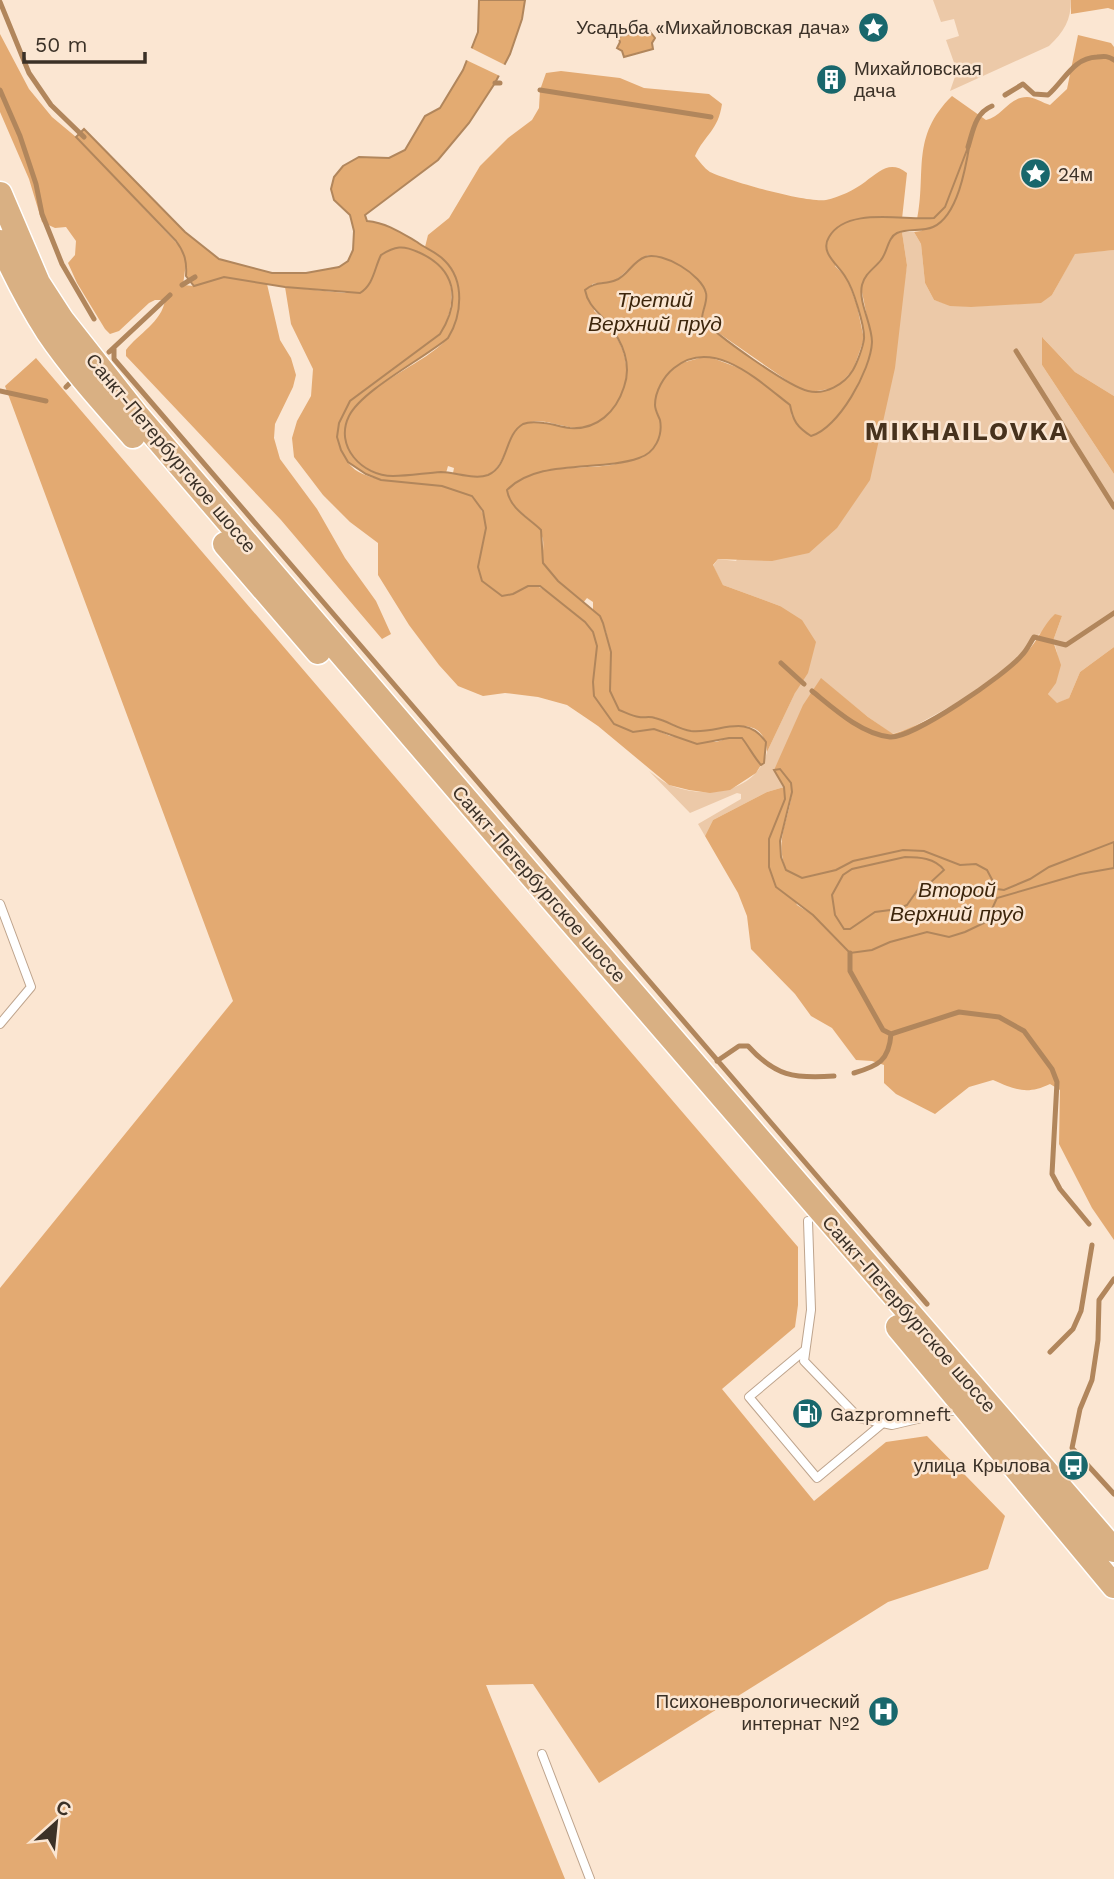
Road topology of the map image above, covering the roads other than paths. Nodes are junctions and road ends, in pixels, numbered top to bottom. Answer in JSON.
{"nodes":[{"id":1,"x":0,"y":194,"type":"edge"},
{"id":2,"x":0,"y":242,"type":"edge"},
{"id":3,"x":0,"y":904,"type":"edge"},
{"id":4,"x":0,"y":1024,"type":"edge"},
{"id":5,"x":808,"y":1221,"type":"junction"},
{"id":6,"x":805,"y":1350,"type":"junction"},
{"id":7,"x":966,"y":1408,"type":"junction"},
{"id":8,"x":883,"y":1423,"type":"junction"},
{"id":9,"x":1114,"y":1550,"type":"edge"},
{"id":10,"x":1114,"y":1586,"type":"edge"},
{"id":11,"x":541,"y":1754,"type":"dead end"},
{"id":12,"x":590,"y":1879,"type":"edge"}],
"edges":[{"from":1,"to":9,"type":"main road","name":"Санкт-Петербургское шоссе"},
{"from":2,"to":5,"type":"main road","name":"Санкт-Петербургское шоссе"},
{"from":3,"to":4,"type":"lane"},
{"from":5,"to":6,"type":"lane"},
{"from":5,"to":7,"type":"main road","name":"Санкт-Петербургское шоссе"},
{"from":6,"to":8,"type":"lane"},
{"from":6,"to":8,"type":"lane"},
{"from":7,"to":8,"type":"lane"},
{"from":7,"to":10,"type":"main road","name":"Санкт-Петербургское шоссе"},
{"from":11,"to":12,"type":"lane"}]}
